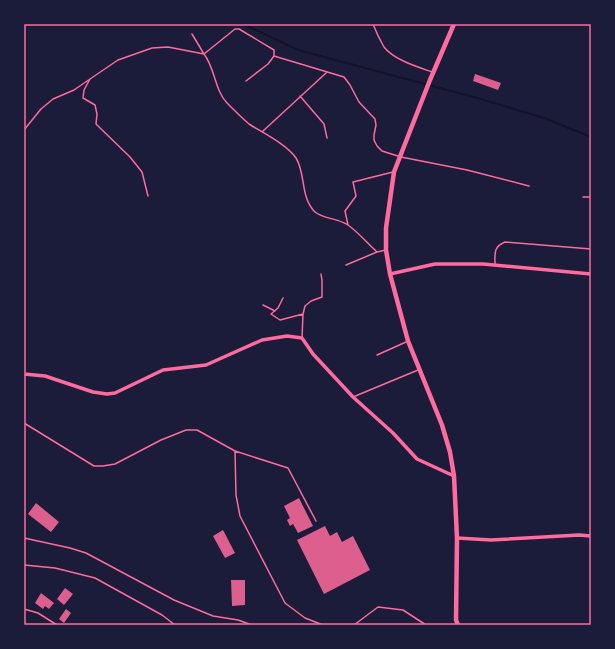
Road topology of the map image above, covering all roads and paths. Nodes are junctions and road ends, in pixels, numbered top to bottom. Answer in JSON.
{"nodes":[{"id":1,"x":373,"y":24,"type":"edge"},
{"id":2,"x":454,"y":24,"type":"edge"},
{"id":3,"x":192,"y":34,"type":"dead end"},
{"id":4,"x":204,"y":54,"type":"junction"},
{"id":5,"x":274,"y":56,"type":"junction"},
{"id":6,"x":433,"y":72,"type":"junction"},
{"id":7,"x":326,"y":73,"type":"junction"},
{"id":8,"x":90,"y":79,"type":"junction"},
{"id":9,"x":246,"y":81,"type":"dead end"},
{"id":10,"x":300,"y":96,"type":"junction"},
{"id":11,"x":24,"y":130,"type":"edge"},
{"id":12,"x":262,"y":132,"type":"junction"},
{"id":13,"x":327,"y":138,"type":"dead end"},
{"id":14,"x":401,"y":158,"type":"junction"},
{"id":15,"x":394,"y":172,"type":"junction"},
{"id":16,"x":529,"y":186,"type":"dead end"},
{"id":17,"x":148,"y":196,"type":"dead end"},
{"id":18,"x":583,"y":196,"type":"dead end"},
{"id":19,"x":591,"y":197,"type":"edge"},
{"id":20,"x":348,"y":225,"type":"junction"},
{"id":21,"x":591,"y":248,"type":"edge"},
{"id":22,"x":386,"y":250,"type":"junction"},
{"id":23,"x":377,"y":252,"type":"junction"},
{"id":24,"x":346,"y":265,"type":"dead end"},
{"id":25,"x":495,"y":266,"type":"junction"},
{"id":26,"x":321,"y":274,"type":"dead end"},
{"id":27,"x":390,"y":274,"type":"junction"},
{"id":28,"x":591,"y":274,"type":"edge"},
{"id":29,"x":283,"y":298,"type":"dead end"},
{"id":30,"x":263,"y":305,"type":"dead end"},
{"id":31,"x":275,"y":311,"type":"junction"},
{"id":32,"x":303,"y":314,"type":"junction"},
{"id":33,"x":302,"y":338,"type":"junction"},
{"id":34,"x":408,"y":341,"type":"junction"},
{"id":35,"x":377,"y":354,"type":"dead end"},
{"id":36,"x":419,"y":370,"type":"junction"},
{"id":37,"x":24,"y":374,"type":"edge"},
{"id":38,"x":353,"y":397,"type":"junction"},
{"id":39,"x":24,"y":423,"type":"edge"},
{"id":40,"x":235,"y":451,"type":"junction"},
{"id":41,"x":454,"y":476,"type":"junction"},
{"id":42,"x":316,"y":521,"type":"dead end"},
{"id":43,"x":591,"y":536,"type":"edge"},
{"id":44,"x":24,"y":538,"type":"edge"},
{"id":45,"x":457,"y":538,"type":"junction"},
{"id":46,"x":24,"y":565,"type":"edge"},
{"id":47,"x":24,"y":609,"type":"edge"},
{"id":48,"x":57,"y":625,"type":"edge"},
{"id":49,"x":175,"y":625,"type":"edge"},
{"id":50,"x":252,"y":625,"type":"edge"},
{"id":51,"x":323,"y":625,"type":"edge"},
{"id":52,"x":354,"y":625,"type":"edge"},
{"id":53,"x":426,"y":625,"type":"edge"},
{"id":54,"x":458,"y":625,"type":"edge"}],
"edges":[{"from":1,"to":6,"type":"lane"},
{"from":2,"to":6,"type":"street"},
{"from":3,"to":4,"type":"lane"},
{"from":4,"to":5,"type":"lane"},
{"from":4,"to":8,"type":"lane"},
{"from":4,"to":12,"type":"lane"},
{"from":5,"to":7,"type":"lane"},
{"from":5,"to":9,"type":"lane"},
{"from":6,"to":14,"type":"street"},
{"from":7,"to":10,"type":"lane"},
{"from":7,"to":14,"type":"lane"},
{"from":8,"to":11,"type":"lane"},
{"from":8,"to":17,"type":"lane"},
{"from":10,"to":12,"type":"lane"},
{"from":10,"to":13,"type":"lane"},
{"from":12,"to":20,"type":"lane"},
{"from":14,"to":15,"type":"street"},
{"from":14,"to":16,"type":"lane"},
{"from":15,"to":20,"type":"lane"},
{"from":15,"to":22,"type":"street"},
{"from":18,"to":19,"type":"lane"},
{"from":20,"to":23,"type":"lane"},
{"from":21,"to":25,"type":"lane"},
{"from":22,"to":23,"type":"lane"},
{"from":22,"to":27,"type":"street"},
{"from":23,"to":24,"type":"lane"},
{"from":25,"to":27,"type":"street"},
{"from":25,"to":28,"type":"street"},
{"from":26,"to":32,"type":"lane"},
{"from":27,"to":34,"type":"street"},
{"from":29,"to":31,"type":"lane"},
{"from":30,"to":31,"type":"lane"},
{"from":31,"to":32,"type":"lane"},
{"from":32,"to":33,"type":"lane"},
{"from":33,"to":37,"type":"street"},
{"from":33,"to":38,"type":"street"},
{"from":34,"to":35,"type":"lane"},
{"from":34,"to":36,"type":"street"},
{"from":36,"to":38,"type":"lane"},
{"from":36,"to":41,"type":"street"},
{"from":38,"to":41,"type":"street"},
{"from":39,"to":40,"type":"lane"},
{"from":40,"to":42,"type":"lane"},
{"from":40,"to":51,"type":"lane"},
{"from":41,"to":45,"type":"street"},
{"from":43,"to":45,"type":"street"},
{"from":44,"to":50,"type":"lane"},
{"from":45,"to":54,"type":"street"},
{"from":46,"to":49,"type":"path"},
{"from":47,"to":48,"type":"lane"},
{"from":52,"to":53,"type":"lane"}]}
